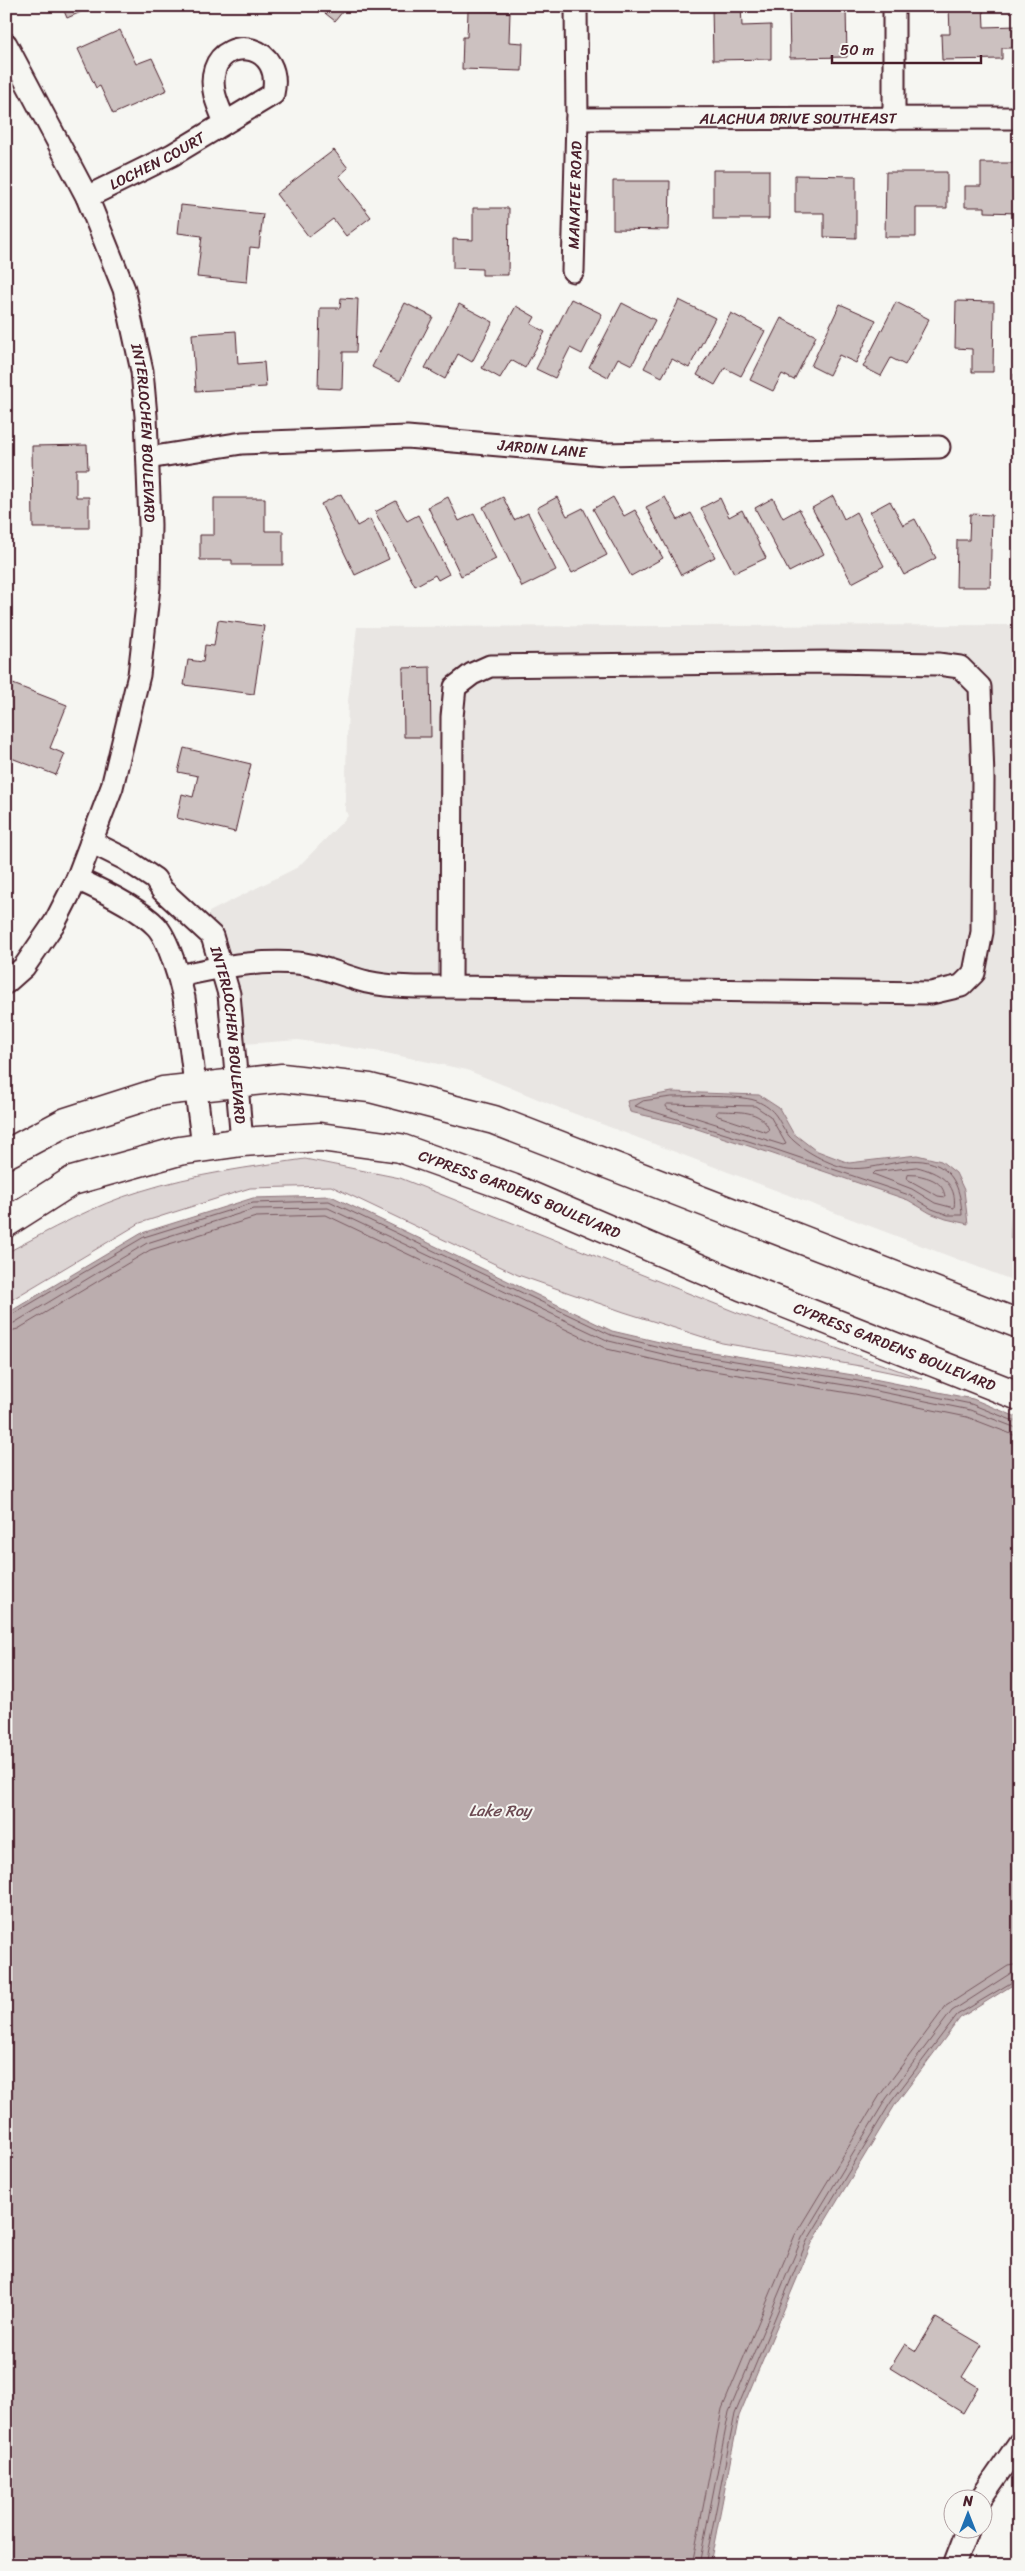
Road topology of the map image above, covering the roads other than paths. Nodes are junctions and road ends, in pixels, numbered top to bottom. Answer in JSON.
{"nodes":[{"id":1,"x":576,"y":6,"type":"edge"},
{"id":2,"x":894,"y":6,"type":"edge"},
{"id":3,"x":6,"y":44,"type":"edge"},
{"id":4,"x":1019,"y":118,"type":"edge"},
{"id":5,"x":577,"y":119,"type":"junction"},
{"id":6,"x":894,"y":119,"type":"junction"},
{"id":7,"x":225,"y":122,"type":"dead end"},
{"id":8,"x":87,"y":197,"type":"junction"},
{"id":9,"x":573,"y":271,"type":"dead end"},
{"id":10,"x":939,"y":447,"type":"dead end"},
{"id":11,"x":148,"y":458,"type":"junction"},
{"id":12,"x":91,"y":842,"type":"junction"},
{"id":13,"x":76,"y":879,"type":"junction"},
{"id":14,"x":221,"y":966,"type":"junction"},
{"id":15,"x":179,"y":976,"type":"junction"},
{"id":16,"x":6,"y":983,"type":"edge"},
{"id":17,"x":451,"y":987,"type":"junction"},
{"id":18,"x":237,"y":1083,"type":"junction"},
{"id":19,"x":196,"y":1087,"type":"junction"},
{"id":20,"x":242,"y":1142,"type":"junction"},
{"id":21,"x":203,"y":1146,"type":"junction"},
{"id":22,"x":6,"y":1154,"type":"edge"},
{"id":23,"x":6,"y":1223,"type":"edge"},
{"id":24,"x":1019,"y":1324,"type":"edge"},
{"id":25,"x":1016,"y":1394,"type":"edge"},
{"id":26,"x":1019,"y":2444,"type":"edge"},
{"id":27,"x":988,"y":2488,"type":"edge"},
{"id":28,"x":964,"y":2538,"type":"edge"},
{"id":29,"x":954,"y":2565,"type":"edge"}],
"edges":[{"from":1,"to":5,"type":"street","name":"MANATEE ROAD"},
{"from":2,"to":6,"type":"street"},
{"from":3,"to":8,"type":"street","name":"INTERLOCHEN BOULEVARD"},
{"from":4,"to":6,"type":"street","name":"ALACHUA DRIVE SOUTHEAST"},
{"from":5,"to":6,"type":"street","name":"ALACHUA DRIVE SOUTHEAST"},
{"from":5,"to":9,"type":"street","name":"MANATEE ROAD"},
{"from":7,"to":8,"type":"street","name":"LOCHEN COURT"},
{"from":8,"to":11,"type":"street","name":"INTERLOCHEN BOULEVARD"},
{"from":10,"to":11,"type":"street","name":"JARDIN LANE"},
{"from":11,"to":12,"type":"street","name":"INTERLOCHEN BOULEVARD"},
{"from":12,"to":13,"type":"street","name":"INTERLOCHEN BOULEVARD"},
{"from":12,"to":14,"type":"street","name":"INTERLOCHEN BOULEVARD"},
{"from":13,"to":15,"type":"street"},
{"from":13,"to":16,"type":"street","name":"INTERLOCHEN BOULEVARD"},
{"from":14,"to":15,"type":"street"},
{"from":14,"to":17,"type":"street"},
{"from":14,"to":18,"type":"street","name":"INTERLOCHEN BOULEVARD"},
{"from":15,"to":19,"type":"street"},
{"from":17,"to":17,"type":"street"},
{"from":18,"to":19,"type":"main road"},
{"from":18,"to":20,"type":"street","name":"INTERLOCHEN BOULEVARD"},
{"from":18,"to":24,"type":"main road"},
{"from":19,"to":21,"type":"street"},
{"from":19,"to":22,"type":"main road"},
{"from":20,"to":21,"type":"main road","name":"CYPRESS GARDENS BOULEVARD"},
{"from":20,"to":25,"type":"main road","name":"CYPRESS GARDENS BOULEVARD"},
{"from":21,"to":23,"type":"main road","name":"CYPRESS GARDENS BOULEVARD"},
{"from":26,"to":27,"type":"street"},
{"from":28,"to":29,"type":"street"}]}
